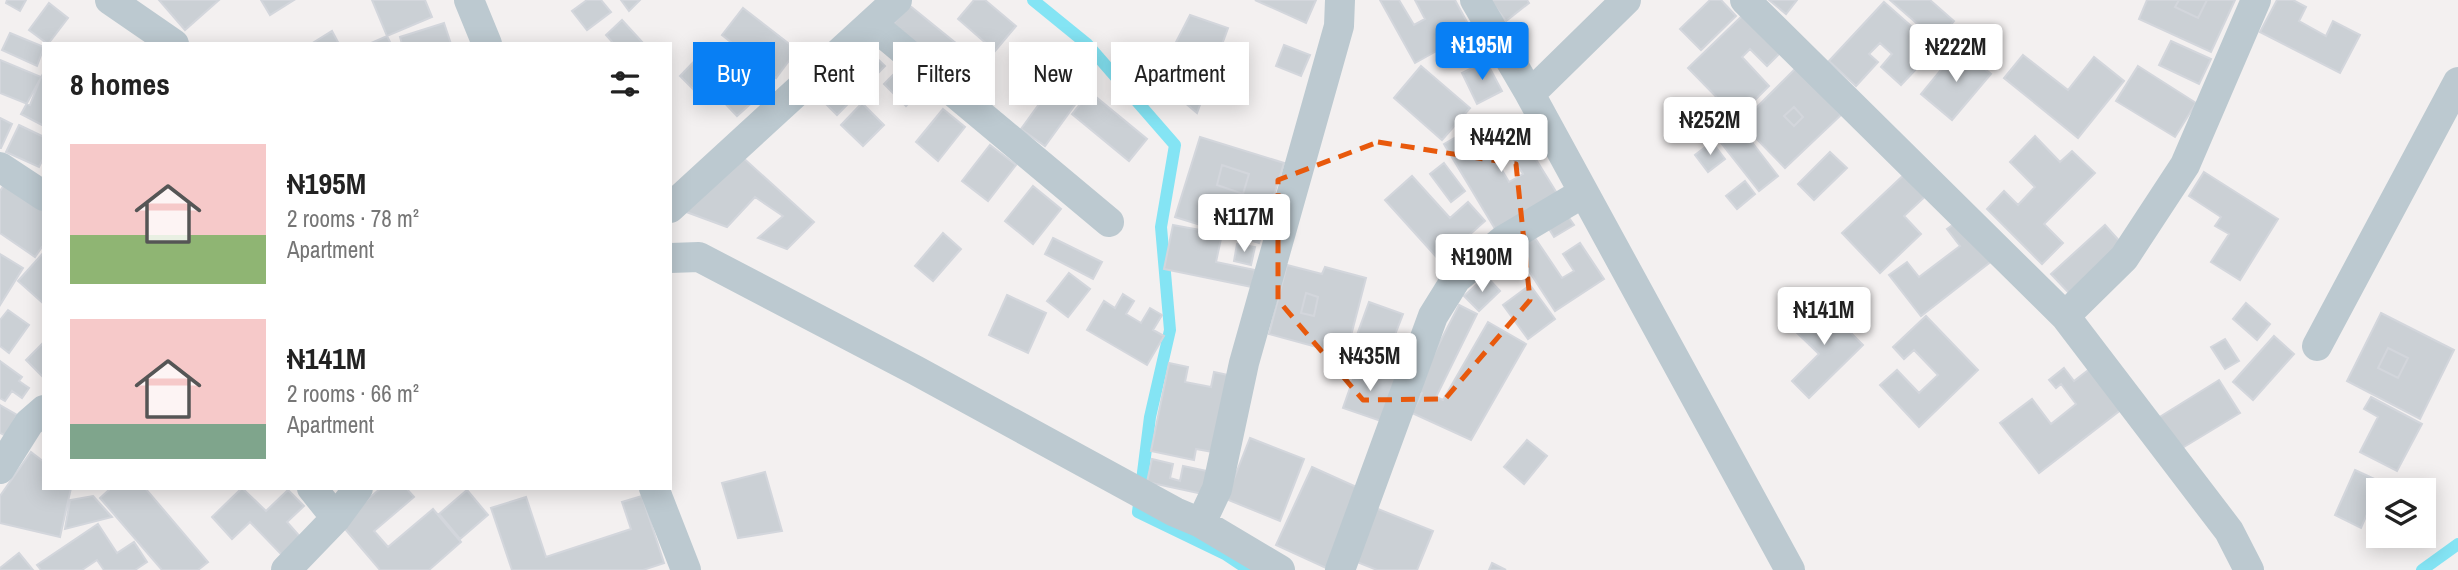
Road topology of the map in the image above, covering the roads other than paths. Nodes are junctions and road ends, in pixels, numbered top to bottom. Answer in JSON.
{"nodes":[{"id":1,"x":110,"y":0,"type":"edge"},
{"id":2,"x":469,"y":0,"type":"edge"},
{"id":3,"x":897,"y":0,"type":"edge"},
{"id":4,"x":1340,"y":0,"type":"edge"},
{"id":5,"x":1475,"y":0,"type":"edge"},
{"id":6,"x":1626,"y":0,"type":"edge"},
{"id":7,"x":1745,"y":0,"type":"edge"},
{"id":8,"x":2256,"y":0,"type":"edge"},
{"id":9,"x":872,"y":24,"type":"junction"},
{"id":10,"x":171,"y":42,"type":"edge"},
{"id":11,"x":486,"y":42,"type":"edge"},
{"id":12,"x":2458,"y":82,"type":"edge"},
{"id":13,"x":1530,"y":94,"type":"junction"},
{"id":14,"x":0,"y":166,"type":"edge"},
{"id":15,"x":1583,"y":193,"type":"junction"},
{"id":16,"x":42,"y":195,"type":"edge"},
{"id":17,"x":672,"y":206,"type":"edge"},
{"id":18,"x":1109,"y":222,"type":"dead end"},
{"id":19,"x":672,"y":258,"type":"edge"},
{"id":20,"x":2065,"y":316,"type":"junction"},
{"id":21,"x":2317,"y":346,"type":"dead end"},
{"id":22,"x":42,"y":412,"type":"edge"},
{"id":23,"x":0,"y":469,"type":"edge"},
{"id":24,"x":314,"y":490,"type":"edge"},
{"id":25,"x":356,"y":490,"type":"edge"},
{"id":26,"x":655,"y":490,"type":"edge"},
{"id":27,"x":336,"y":517,"type":"junction"},
{"id":28,"x":1201,"y":523,"type":"junction"},
{"id":29,"x":286,"y":570,"type":"edge"},
{"id":30,"x":685,"y":570,"type":"edge"},
{"id":31,"x":1280,"y":570,"type":"edge"},
{"id":32,"x":1340,"y":570,"type":"edge"},
{"id":33,"x":1790,"y":570,"type":"edge"},
{"id":34,"x":2249,"y":570,"type":"edge"}],
"edges":[{"from":1,"to":10,"type":"street"},
{"from":2,"to":11,"type":"street"},
{"from":3,"to":9,"type":"street"},
{"from":4,"to":28,"type":"street"},
{"from":5,"to":13,"type":"street"},
{"from":6,"to":13,"type":"street"},
{"from":7,"to":20,"type":"street"},
{"from":8,"to":20,"type":"street"},
{"from":9,"to":17,"type":"street"},
{"from":9,"to":18,"type":"street"},
{"from":12,"to":21,"type":"street"},
{"from":13,"to":15,"type":"street"},
{"from":14,"to":16,"type":"street"},
{"from":15,"to":32,"type":"street"},
{"from":15,"to":33,"type":"street"},
{"from":19,"to":28,"type":"street"},
{"from":20,"to":34,"type":"street"},
{"from":22,"to":23,"type":"street"},
{"from":24,"to":27,"type":"street"},
{"from":25,"to":27,"type":"street"},
{"from":26,"to":30,"type":"street"},
{"from":27,"to":29,"type":"street"},
{"from":28,"to":31,"type":"street"}]}
